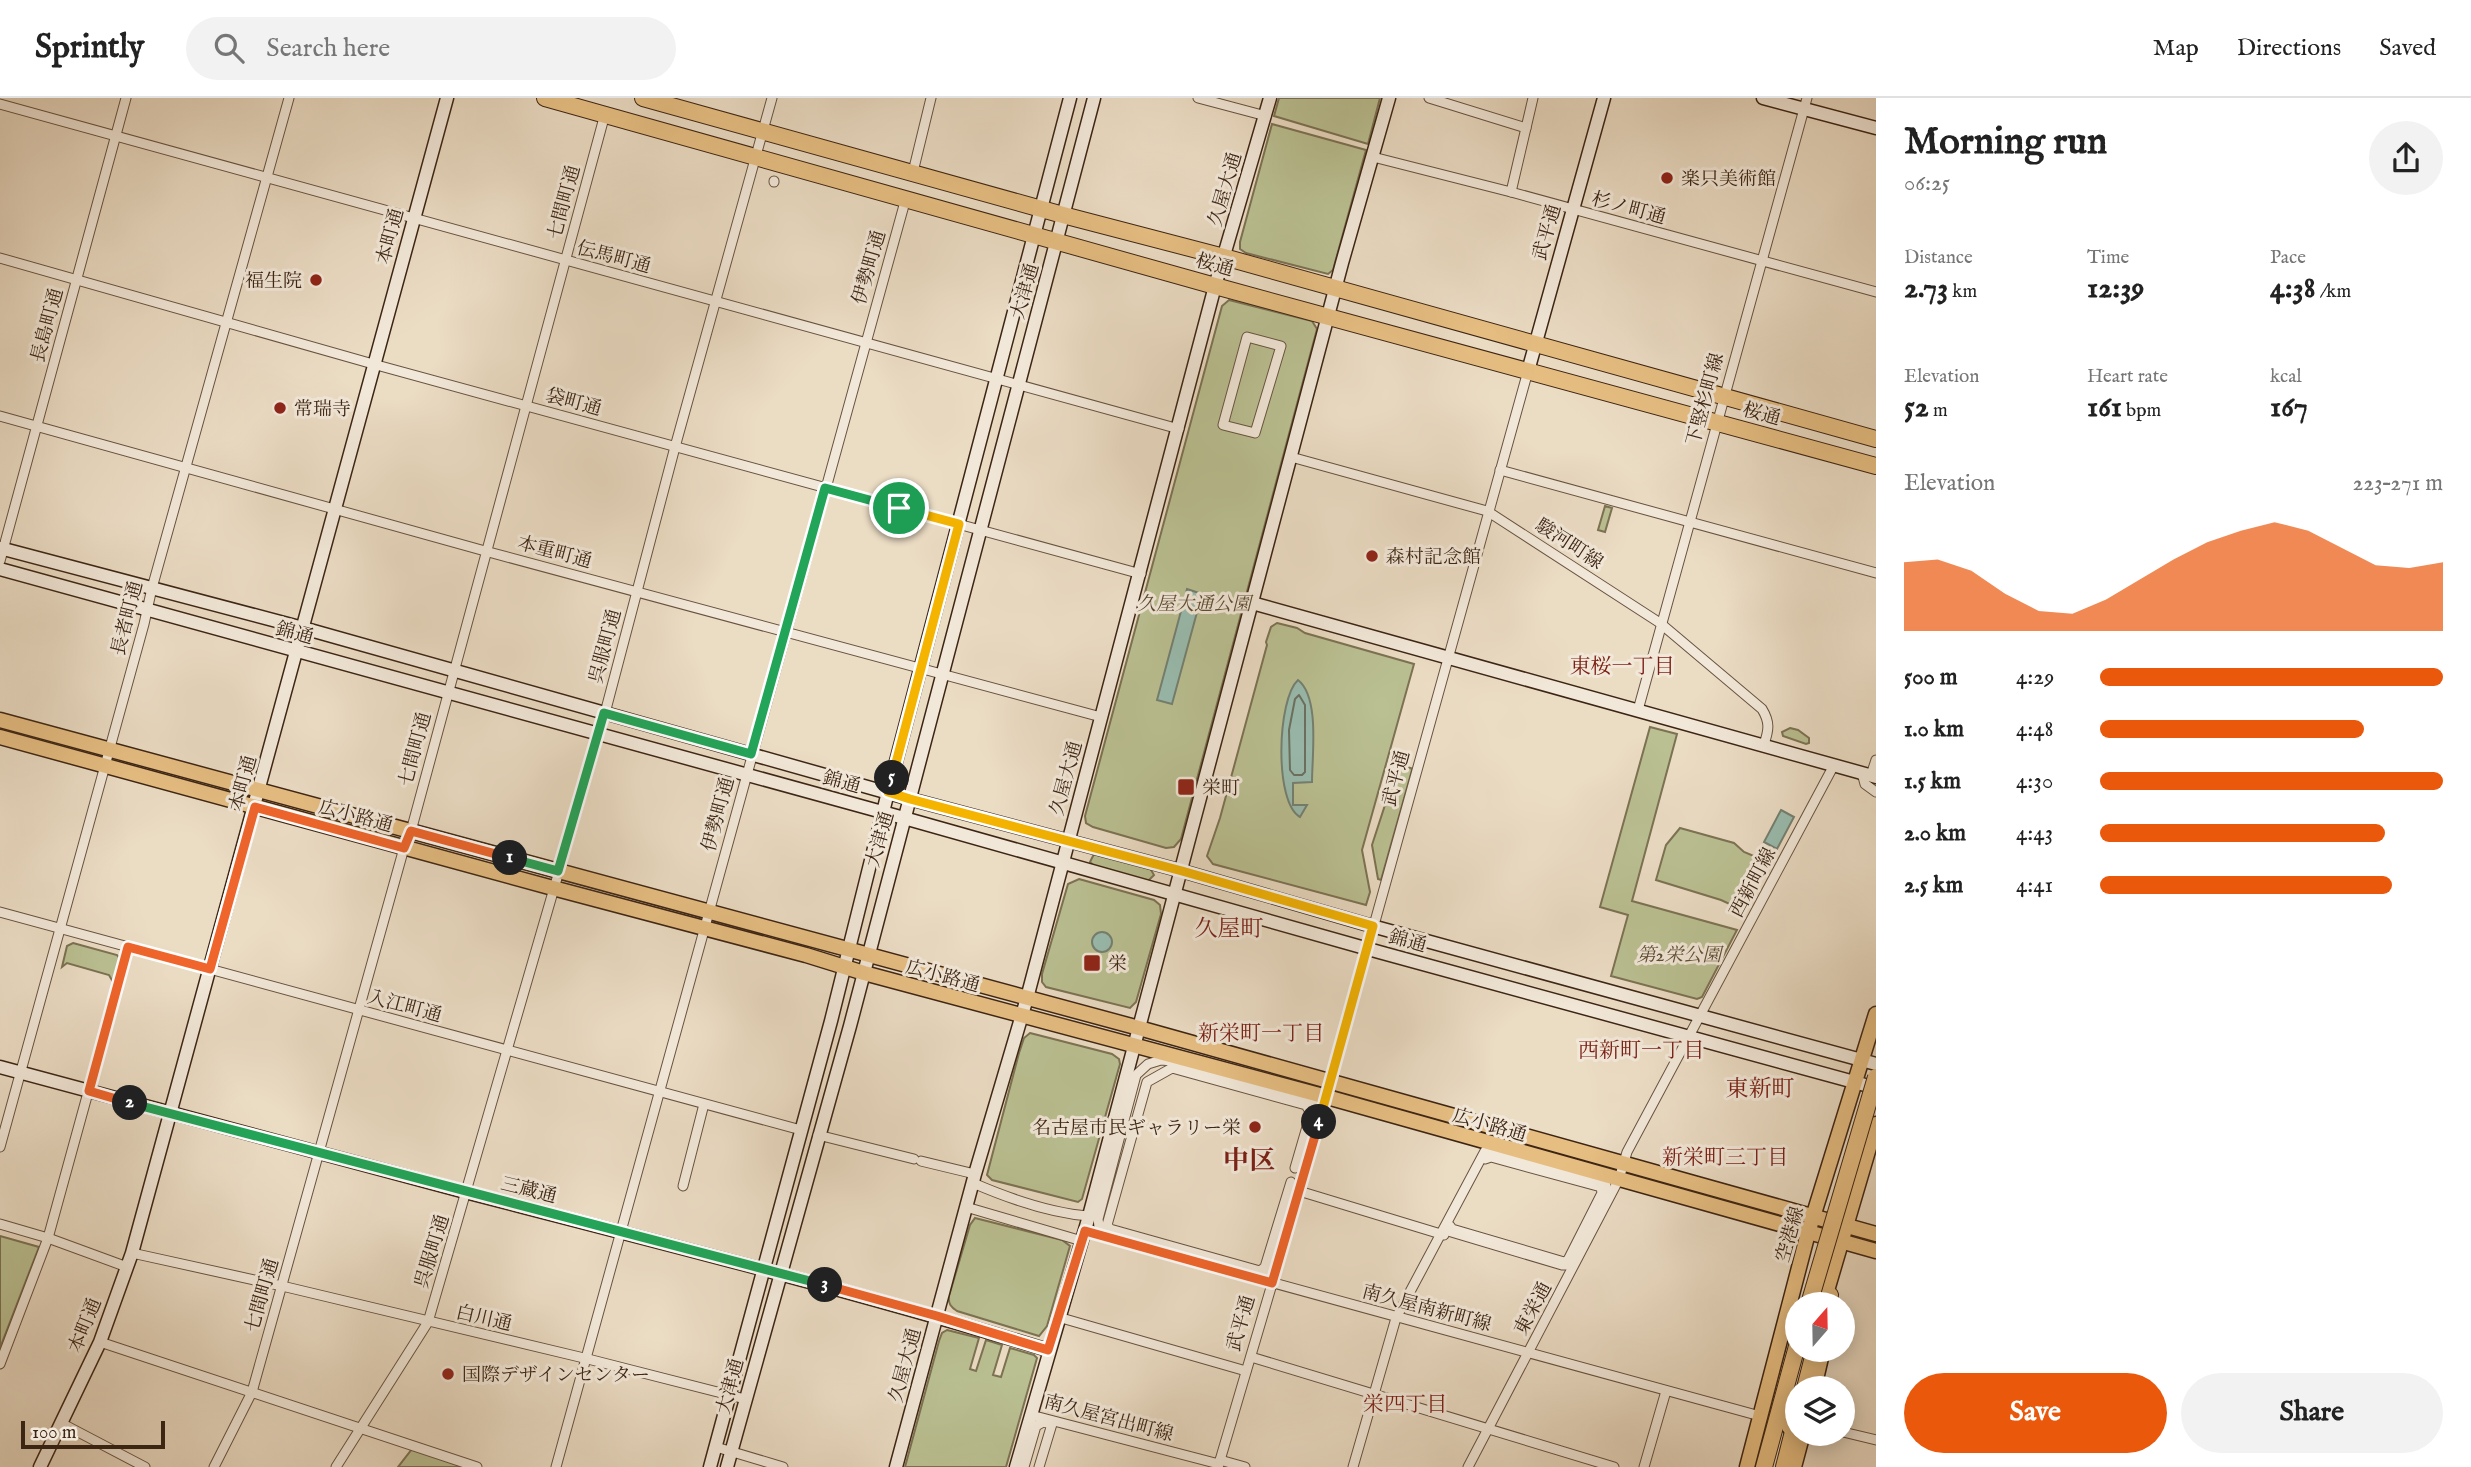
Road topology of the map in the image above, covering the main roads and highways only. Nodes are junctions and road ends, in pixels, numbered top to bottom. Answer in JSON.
{"nodes":[{"id":1,"x":545,"y":98,"type":"edge"},
{"id":2,"x":643,"y":98,"type":"edge"},
{"id":3,"x":1876,"y":439,"type":"edge"},
{"id":4,"x":1876,"y":466,"type":"edge"},
{"id":5,"x":0,"y":720,"type":"edge"},
{"id":6,"x":0,"y":737,"type":"edge"},
{"id":7,"x":1876,"y":1014,"type":"edge"},
{"id":8,"x":1869,"y":1062,"type":"edge"},
{"id":9,"x":1876,"y":1077,"type":"edge"},
{"id":10,"x":1328,"y":1089,"type":"junction"},
{"id":11,"x":1874,"y":1090,"type":"edge"},
{"id":12,"x":1876,"y":1124,"type":"edge"},
{"id":13,"x":1813,"y":1216,"type":"junction"},
{"id":14,"x":1845,"y":1224,"type":"junction"},
{"id":15,"x":1808,"y":1233,"type":"junction"},
{"id":16,"x":1876,"y":1234,"type":"edge"},
{"id":17,"x":1840,"y":1241,"type":"junction"},
{"id":18,"x":1876,"y":1251,"type":"edge"},
{"id":19,"x":1813,"y":1292,"type":"edge"},
{"id":20,"x":1831,"y":1292,"type":"edge"},
{"id":21,"x":1793,"y":1362,"type":"edge"},
{"id":22,"x":1785,"y":1444,"type":"edge"},
{"id":23,"x":1789,"y":1446,"type":"edge"},
{"id":24,"x":1799,"y":1446,"type":"edge"},
{"id":25,"x":1747,"y":1467,"type":"edge"},
{"id":26,"x":1764,"y":1467,"type":"edge"},
{"id":27,"x":1779,"y":1467,"type":"edge"},
{"id":28,"x":1784,"y":1467,"type":"edge"},
{"id":29,"x":1794,"y":1467,"type":"edge"}],
"edges":[{"from":1,"to":4,"type":"highway","name":"桜通"},
{"from":2,"to":3,"type":"highway","name":"桜通"},
{"from":5,"to":10,"type":"main road","name":"広小路通"},
{"from":6,"to":10,"type":"main road","name":"広小路通"},
{"from":7,"to":8,"type":"main road","name":"空港線"},
{"from":8,"to":13,"type":"main road","name":"空港線"},
{"from":9,"to":11,"type":"highway","bridge":true},
{"from":10,"to":13,"type":"main road","name":"広小路通"},
{"from":10,"to":15,"type":"main road","name":"広小路通"},
{"from":11,"to":19,"type":"highway","bridge":true},
{"from":12,"to":14,"type":"main road"},
{"from":13,"to":14,"type":"main road","name":"広小路通"},
{"from":13,"to":15,"type":"main road","name":"空港線"},
{"from":14,"to":16,"type":"main road","name":"広小路通"},
{"from":14,"to":17,"type":"main road"},
{"from":15,"to":17,"type":"main road","name":"広小路通"},
{"from":15,"to":25,"type":"main road","name":"空港線"},
{"from":17,"to":18,"type":"main road","name":"広小路通"},
{"from":17,"to":20,"type":"main road"},
{"from":21,"to":26,"type":"highway"},
{"from":22,"to":27,"type":"main road"},
{"from":23,"to":28,"type":"highway"},
{"from":24,"to":29,"type":"main road"}]}
